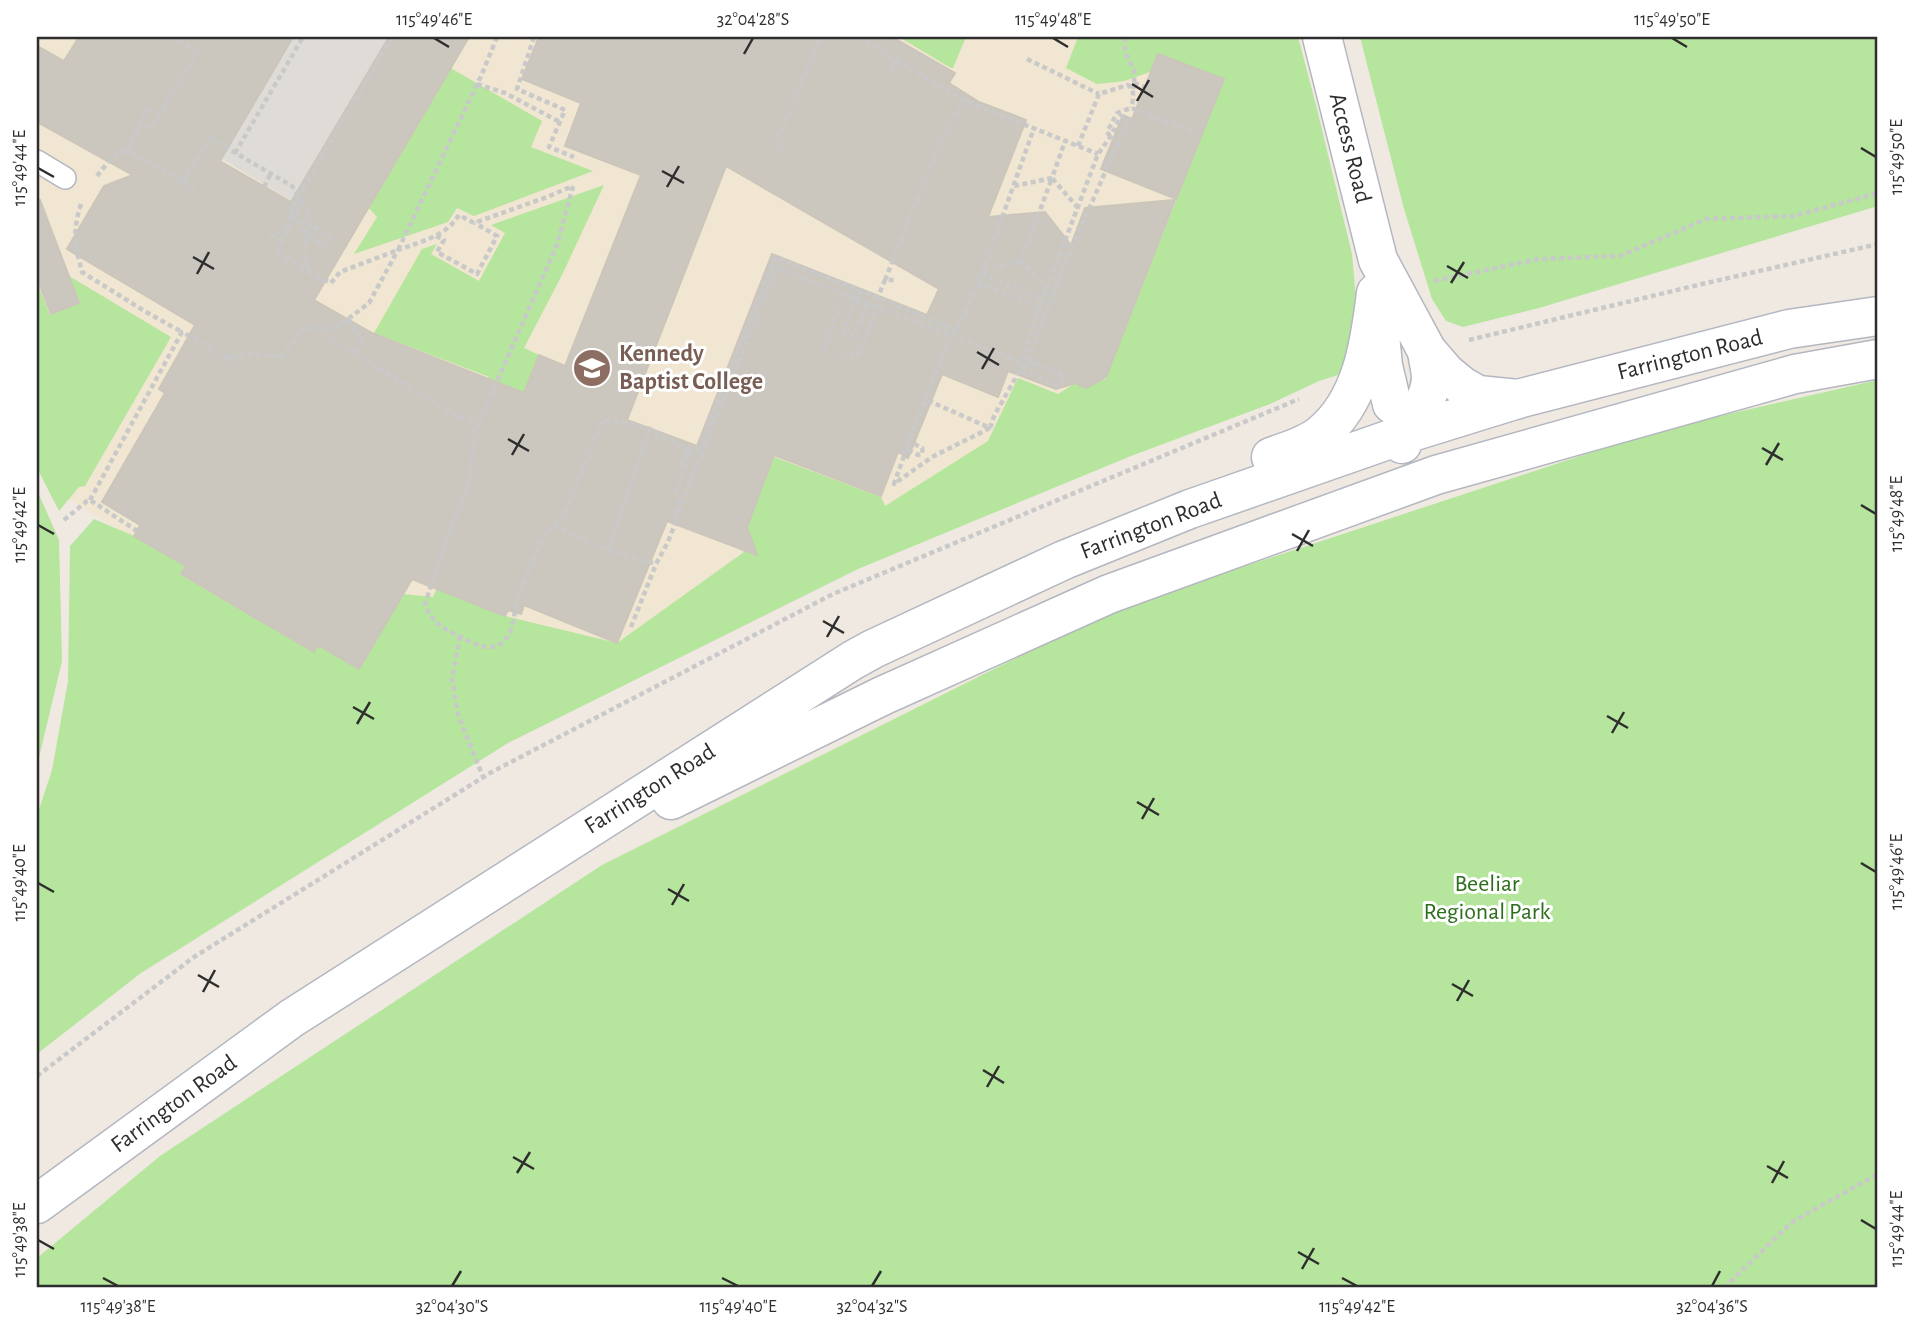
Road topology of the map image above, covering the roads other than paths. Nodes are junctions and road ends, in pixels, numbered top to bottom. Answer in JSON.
{"nodes":[{"id":1,"x":1322,"y":37,"type":"edge"},
{"id":2,"x":37,"y":161,"type":"edge"},
{"id":3,"x":65,"y":178,"type":"dead end"},
{"id":4,"x":1377,"y":276,"type":"junction"},
{"id":5,"x":1878,"y":316,"type":"edge"},
{"id":6,"x":1427,"y":351,"type":"junction"},
{"id":7,"x":1878,"y":359,"type":"edge"},
{"id":8,"x":1829,"y":369,"type":"junction"},
{"id":9,"x":1518,"y":398,"type":"junction"},
{"id":10,"x":1399,"y":419,"type":"junction"},
{"id":11,"x":1202,"y":561,"type":"junction"},
{"id":12,"x":873,"y":649,"type":"junction"},
{"id":13,"x":488,"y":892,"type":"junction"},
{"id":14,"x":37,"y":1204,"type":"edge"}],
"edges":[{"from":1,"to":4,"type":"main road","name":"Access Road"},
{"from":2,"to":3,"type":"lane"},
{"from":4,"to":6,"type":"main road","name":"Access Road"},
{"from":4,"to":10,"type":"main road","name":"Access Road"},
{"from":4,"to":12,"type":"main road"},
{"from":5,"to":9,"type":"main road","name":"Farrington Road"},
{"from":6,"to":9,"type":"main road","name":"Access Road"},
{"from":6,"to":10,"type":"main road"},
{"from":7,"to":8,"type":"main road","name":"Farrington Road"},
{"from":8,"to":10,"type":"main road"},
{"from":8,"to":11,"type":"main road","name":"Farrington Road"},
{"from":9,"to":10,"type":"main road","name":"Farrington Road"},
{"from":10,"to":11,"type":"main road"},
{"from":10,"to":12,"type":"main road","name":"Farrington Road"},
{"from":11,"to":13,"type":"main road","name":"Farrington Road"},
{"from":12,"to":13,"type":"main road","name":"Farrington Road"},
{"from":13,"to":14,"type":"main road","name":"Farrington Road"}]}
